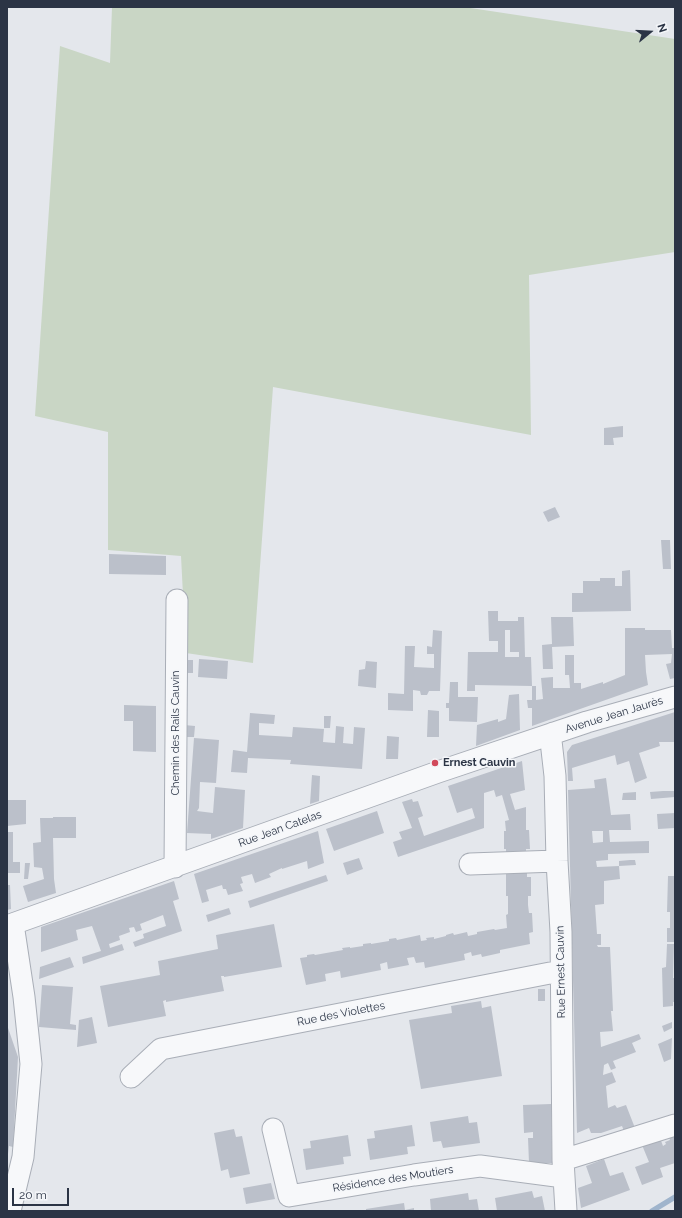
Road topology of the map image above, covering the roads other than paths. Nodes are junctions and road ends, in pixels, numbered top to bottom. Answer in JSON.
{"nodes":[{"id":1,"x":177,"y":600,"type":"dead end"},
{"id":2,"x":675,"y":697,"type":"edge"},
{"id":3,"x":553,"y":733,"type":"junction"},
{"id":4,"x":557,"y":861,"type":"junction"},
{"id":5,"x":470,"y":864,"type":"dead end"},
{"id":6,"x":175,"y":867,"type":"junction"},
{"id":7,"x":10,"y":925,"type":"edge"},
{"id":8,"x":561,"y":975,"type":"junction"},
{"id":9,"x":131,"y":1077,"type":"dead end"},
{"id":10,"x":675,"y":1125,"type":"edge"},
{"id":11,"x":273,"y":1129,"type":"dead end"},
{"id":12,"x":564,"y":1169,"type":"junction"},
{"id":13,"x":10,"y":1211,"type":"edge"},
{"id":14,"x":566,"y":1211,"type":"edge"}],
"edges":[{"from":1,"to":6,"type":"street","name":"Chemin des Rails Cauvin"},
{"from":2,"to":3,"type":"street","name":"Avenue Jean Jaurès"},
{"from":3,"to":4,"type":"street","name":"Rue Ernest Cauvin"},
{"from":3,"to":6,"type":"street","name":"Rue Jean Catelas"},
{"from":4,"to":5,"type":"street"},
{"from":4,"to":8,"type":"street","name":"Rue Ernest Cauvin"},
{"from":6,"to":7,"type":"street","name":"Rue Jean Catelas"},
{"from":7,"to":13,"type":"street"},
{"from":8,"to":9,"type":"street","name":"Rue des Violettes"},
{"from":8,"to":12,"type":"street","name":"Rue Ernest Cauvin"},
{"from":10,"to":12,"type":"street"},
{"from":11,"to":12,"type":"street","name":"Résidence des Moutiers"},
{"from":12,"to":14,"type":"street","name":"Rue Ernest Cauvin"}]}
